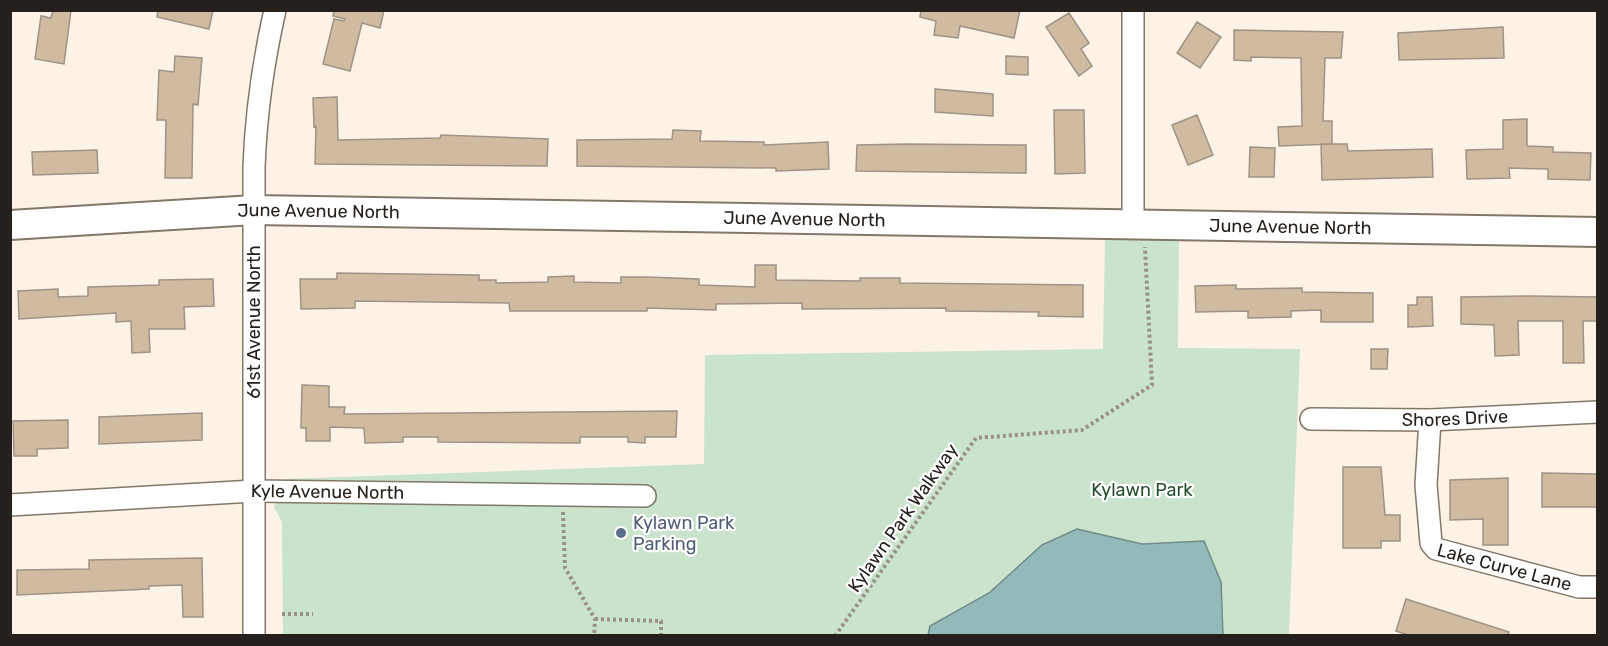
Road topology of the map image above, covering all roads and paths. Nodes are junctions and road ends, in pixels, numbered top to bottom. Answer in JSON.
{"nodes":[{"id":1,"x":275,"y":10,"type":"edge"},
{"id":2,"x":1133,"y":10,"type":"edge"},
{"id":3,"x":254,"y":210,"type":"junction"},
{"id":4,"x":1137,"y":223,"type":"junction"},
{"id":5,"x":10,"y":225,"type":"edge"},
{"id":6,"x":1598,"y":232,"type":"edge"},
{"id":7,"x":1598,"y":412,"type":"edge"},
{"id":8,"x":1311,"y":419,"type":"dead end"},
{"id":9,"x":1430,"y":420,"type":"junction"},
{"id":10,"x":254,"y":491,"type":"junction"},
{"id":11,"x":563,"y":496,"type":"junction"},
{"id":12,"x":645,"y":496,"type":"dead end"},
{"id":13,"x":10,"y":505,"type":"edge"},
{"id":14,"x":1598,"y":587,"type":"edge"},
{"id":15,"x":282,"y":614,"type":"dead end"},
{"id":16,"x":313,"y":614,"type":"dead end"},
{"id":17,"x":595,"y":619,"type":"junction"},
{"id":18,"x":254,"y":636,"type":"edge"},
{"id":19,"x":594,"y":636,"type":"edge"},
{"id":20,"x":661,"y":636,"type":"edge"},
{"id":21,"x":835,"y":636,"type":"edge"}],
"edges":[{"from":1,"to":3,"type":"street","name":"61st Avenue North"},
{"from":2,"to":4,"type":"street"},
{"from":3,"to":4,"type":"street","name":"June Avenue North"},
{"from":3,"to":5,"type":"street","name":"June Avenue North"},
{"from":3,"to":10,"type":"street","name":"61st Avenue North"},
{"from":4,"to":6,"type":"street","name":"June Avenue North"},
{"from":4,"to":21,"type":"path","name":"Kylawn Park Walkway"},
{"from":7,"to":9,"type":"street","name":"Shores Drive"},
{"from":8,"to":9,"type":"street","name":"Shores Drive"},
{"from":9,"to":14,"type":"street","name":"Lake Curve Lane"},
{"from":10,"to":11,"type":"street","name":"Kyle Avenue North"},
{"from":10,"to":13,"type":"street","name":"Kyle Avenue North"},
{"from":10,"to":18,"type":"street","name":"61st Avenue North"},
{"from":11,"to":12,"type":"street","name":"Kyle Avenue North"},
{"from":11,"to":17,"type":"path"},
{"from":15,"to":16,"type":"path"},
{"from":17,"to":19,"type":"path"},
{"from":17,"to":20,"type":"path"}]}
